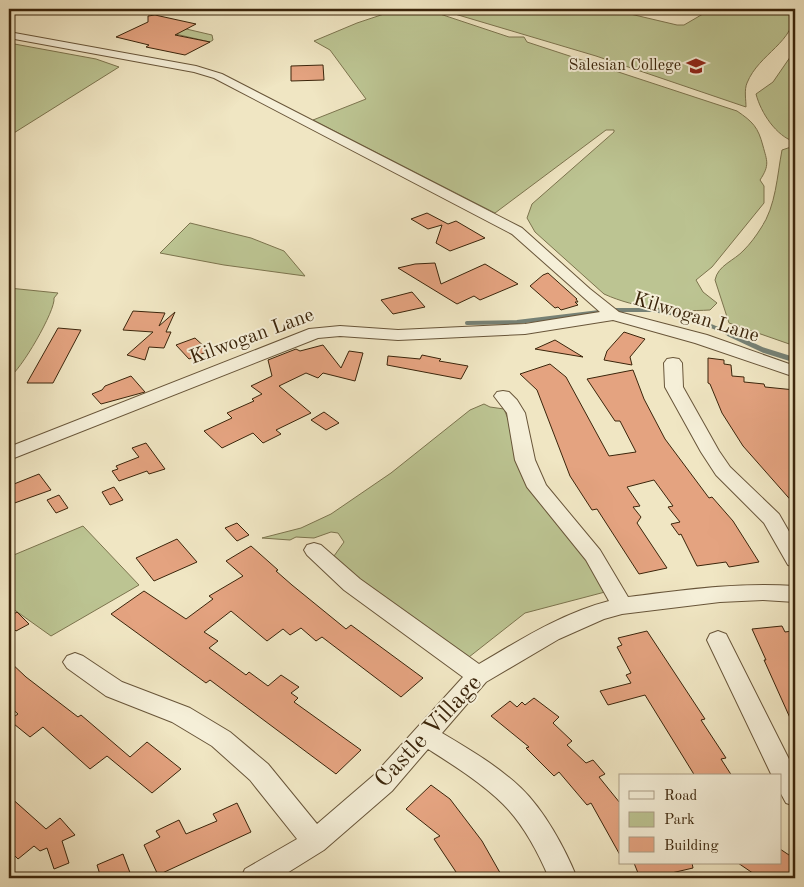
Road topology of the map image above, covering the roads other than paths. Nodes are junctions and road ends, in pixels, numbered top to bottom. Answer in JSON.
{"nodes":[{"id":1,"x":9,"y":35,"type":"edge"},
{"id":2,"x":607,"y":310,"type":"junction"},
{"id":3,"x":672,"y":363,"type":"dead end"},
{"id":4,"x":795,"y":372,"type":"edge"},
{"id":5,"x":503,"y":396,"type":"dead end"},
{"id":6,"x":9,"y":454,"type":"edge"},
{"id":7,"x":314,"y":550,"type":"dead end"},
{"id":8,"x":795,"y":560,"type":"edge"},
{"id":9,"x":795,"y":594,"type":"edge"},
{"id":10,"x":622,"y":606,"type":"junction"},
{"id":11,"x":718,"y":640,"type":"dead end"},
{"id":12,"x":75,"y":662,"type":"dead end"},
{"id":13,"x":478,"y":676,"type":"junction"},
{"id":14,"x":425,"y":735,"type":"junction"},
{"id":15,"x":795,"y":795,"type":"edge"},
{"id":16,"x":316,"y":842,"type":"junction"},
{"id":17,"x":255,"y":878,"type":"edge"},
{"id":18,"x":563,"y":878,"type":"edge"}],
"edges":[{"from":1,"to":2,"type":"street"},
{"from":2,"to":4,"type":"street","name":"Kilwogan Lane"},
{"from":2,"to":6,"type":"street","name":"Kilwogan Lane"},
{"from":3,"to":8,"type":"street"},
{"from":5,"to":10,"type":"street"},
{"from":7,"to":13,"type":"street"},
{"from":9,"to":10,"type":"street","name":"Castle Village"},
{"from":10,"to":13,"type":"street","name":"Castle Village"},
{"from":11,"to":15,"type":"street"},
{"from":12,"to":16,"type":"street"},
{"from":13,"to":14,"type":"street","name":"Castle Village"},
{"from":14,"to":16,"type":"street","name":"Castle Village"},
{"from":14,"to":18,"type":"street"},
{"from":16,"to":17,"type":"street","name":"Castle Village"}]}
